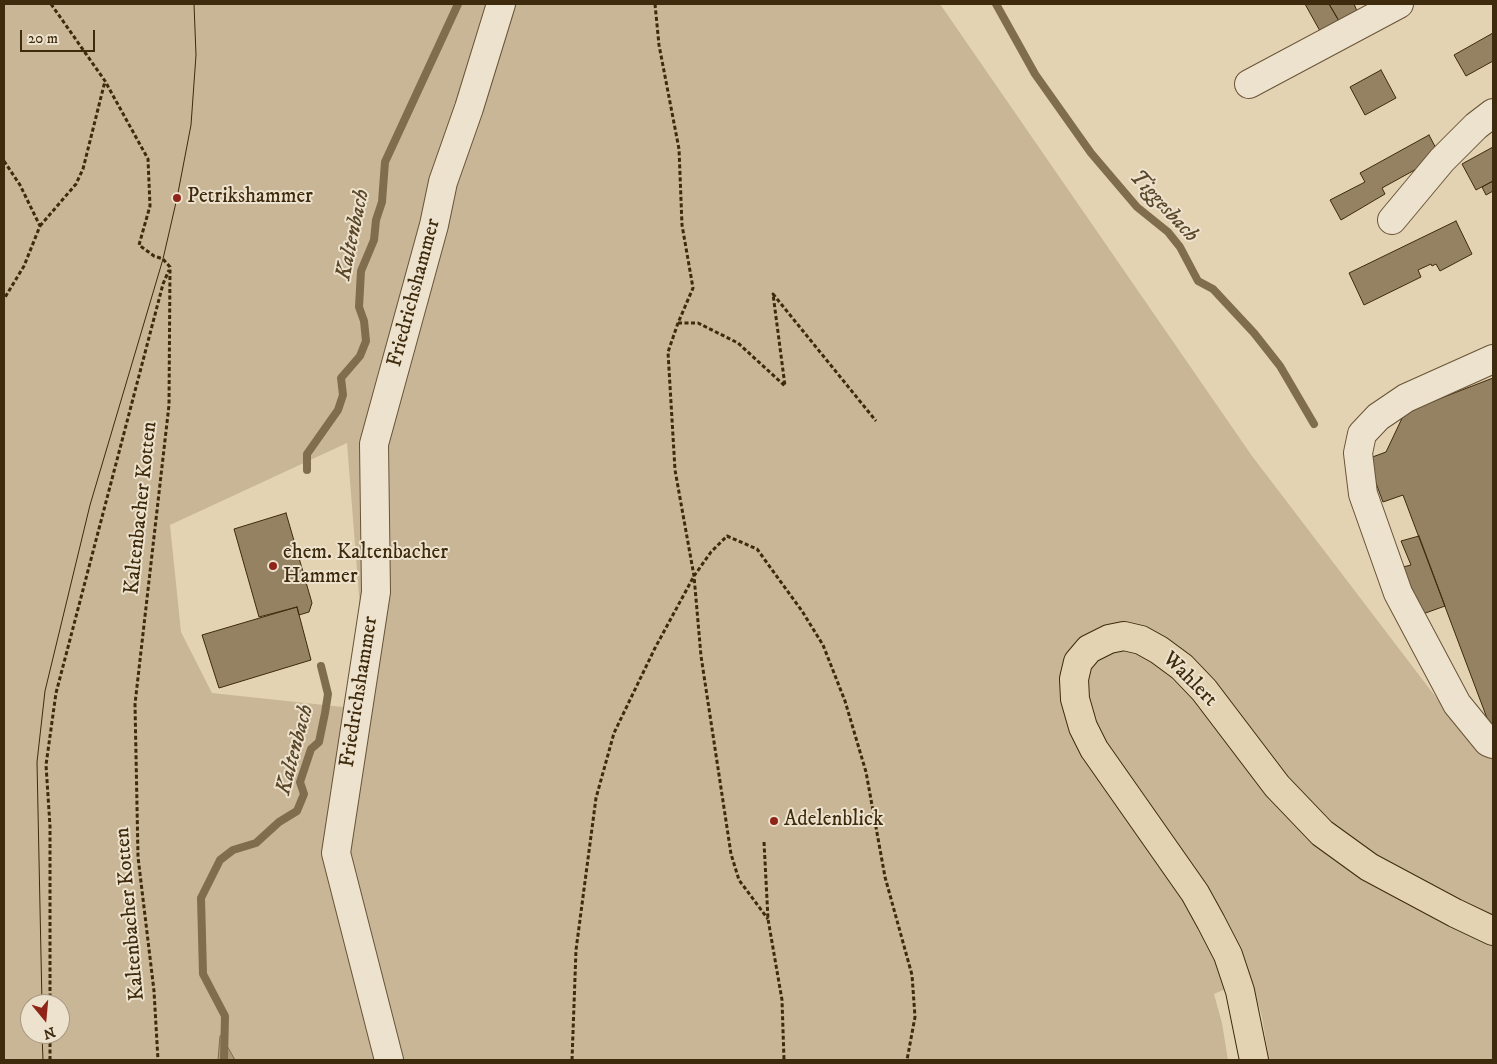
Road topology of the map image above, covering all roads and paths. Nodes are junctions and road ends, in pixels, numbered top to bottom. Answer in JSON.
{"nodes":[{"id":1,"x":51,"y":4,"type":"edge"},
{"id":2,"x":501,"y":4,"type":"edge"},
{"id":3,"x":655,"y":4,"type":"edge"},
{"id":4,"x":1399,"y":4,"type":"edge"},
{"id":5,"x":105,"y":81,"type":"junction"},
{"id":6,"x":1249,"y":84,"type":"dead end"},
{"id":7,"x":1493,"y":113,"type":"edge"},
{"id":8,"x":4,"y":161,"type":"edge"},
{"id":9,"x":1392,"y":220,"type":"dead end"},
{"id":10,"x":40,"y":226,"type":"junction"},
{"id":11,"x":170,"y":267,"type":"junction"},
{"id":12,"x":4,"y":299,"type":"edge"},
{"id":13,"x":678,"y":322,"type":"junction"},
{"id":14,"x":1493,"y":359,"type":"edge"},
{"id":15,"x":876,"y":421,"type":"dead end"},
{"id":16,"x":694,"y":576,"type":"junction"},
{"id":17,"x":1493,"y":744,"type":"edge"},
{"id":18,"x":764,"y":842,"type":"dead end"},
{"id":19,"x":768,"y":919,"type":"junction"},
{"id":20,"x":1493,"y":930,"type":"edge"},
{"id":21,"x":50,"y":994,"type":"edge"},
{"id":22,"x":50,"y":1044,"type":"edge"},
{"id":23,"x":50,"y":1060,"type":"edge"},
{"id":24,"x":158,"y":1060,"type":"edge"},
{"id":25,"x":389,"y":1060,"type":"edge"},
{"id":26,"x":572,"y":1060,"type":"edge"},
{"id":27,"x":784,"y":1060,"type":"edge"},
{"id":28,"x":907,"y":1060,"type":"edge"},
{"id":29,"x":1254,"y":1060,"type":"edge"}],
"edges":[{"from":1,"to":5,"type":"path"},
{"from":2,"to":25,"type":"street","name":"Friedrichshammer"},
{"from":3,"to":13,"type":"path"},
{"from":4,"to":6,"type":"street"},
{"from":5,"to":10,"type":"path"},
{"from":5,"to":11,"type":"path"},
{"from":7,"to":9,"type":"street"},
{"from":8,"to":10,"type":"path"},
{"from":10,"to":12,"type":"path"},
{"from":11,"to":21,"type":"path"},
{"from":11,"to":24,"type":"path","name":"Kaltenbacher Kotten"},
{"from":13,"to":15,"type":"path"},
{"from":13,"to":16,"type":"path"},
{"from":14,"to":17,"type":"street"},
{"from":16,"to":19,"type":"path"},
{"from":16,"to":26,"type":"path"},
{"from":16,"to":28,"type":"path"},
{"from":18,"to":19,"type":"path"},
{"from":19,"to":27,"type":"path"},
{"from":20,"to":29,"type":"main road","name":"Wahlert"},
{"from":22,"to":23,"type":"path"}]}
